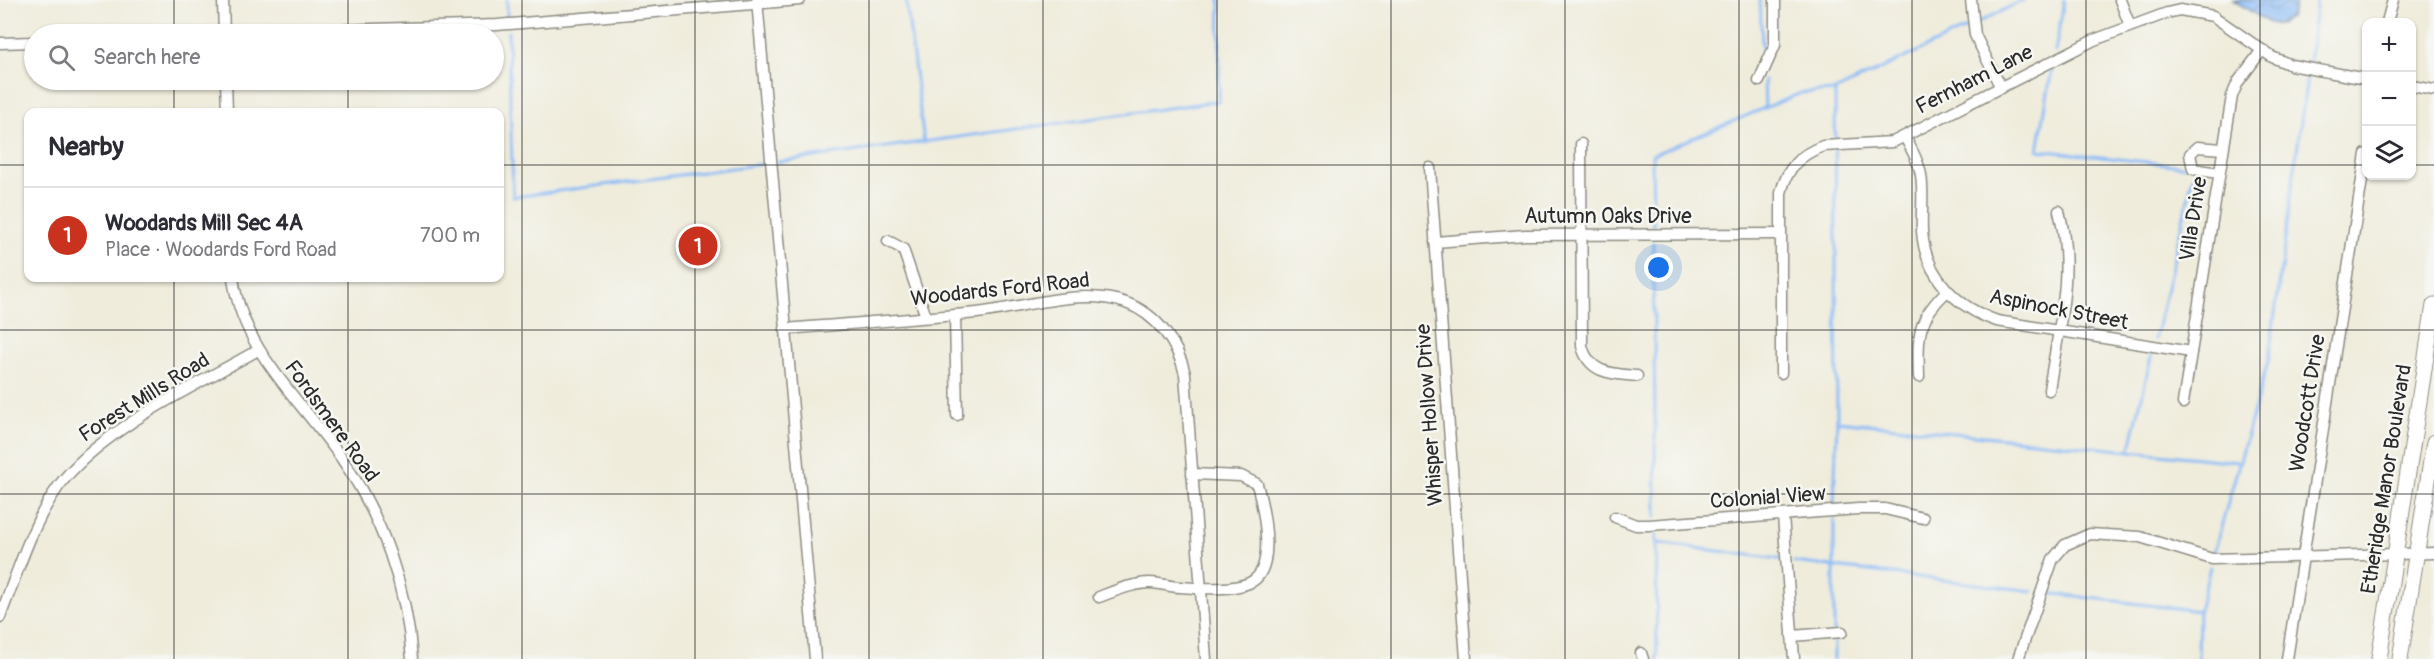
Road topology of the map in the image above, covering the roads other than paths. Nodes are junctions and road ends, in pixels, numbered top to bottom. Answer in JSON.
{"nodes":[{"id":1,"x":223,"y":0,"type":"edge"},
{"id":2,"x":800,"y":0,"type":"edge"},
{"id":3,"x":1775,"y":0,"type":"edge"},
{"id":4,"x":1971,"y":0,"type":"edge"},
{"id":5,"x":2121,"y":0,"type":"edge"},
{"id":6,"x":2394,"y":0,"type":"edge"},
{"id":7,"x":757,"y":2,"type":"edge"},
{"id":8,"x":2388,"y":18,"type":"edge"},
{"id":9,"x":224,"y":24,"type":"edge"},
{"id":10,"x":504,"y":24,"type":"edge"},
{"id":11,"x":2130,"y":26,"type":"junction"},
{"id":12,"x":24,"y":42,"type":"edge"},
{"id":13,"x":0,"y":43,"type":"edge"},
{"id":14,"x":2262,"y":50,"type":"junction"},
{"id":15,"x":2362,"y":78,"type":"edge"},
{"id":16,"x":1759,"y":81,"type":"dead end"},
{"id":17,"x":2416,"y":87,"type":"edge"},
{"id":18,"x":2001,"y":88,"type":"junction"},
{"id":19,"x":226,"y":90,"type":"edge"},
{"id":20,"x":2434,"y":90,"type":"edge"},
{"id":21,"x":227,"y":108,"type":"edge"},
{"id":22,"x":1905,"y":137,"type":"junction"},
{"id":23,"x":1581,"y":144,"type":"dead end"},
{"id":24,"x":2223,"y":149,"type":"junction"},
{"id":25,"x":1430,"y":168,"type":"dead end"},
{"id":26,"x":2219,"y":173,"type":"junction"},
{"id":27,"x":2363,"y":180,"type":"edge"},
{"id":28,"x":2059,"y":211,"type":"dead end"},
{"id":29,"x":1780,"y":234,"type":"junction"},
{"id":30,"x":1581,"y":236,"type":"junction"},
{"id":31,"x":888,"y":242,"type":"dead end"},
{"id":32,"x":1435,"y":242,"type":"junction"},
{"id":33,"x":234,"y":282,"type":"edge"},
{"id":34,"x":1947,"y":291,"type":"junction"},
{"id":35,"x":2434,"y":305,"type":"edge"},
{"id":36,"x":955,"y":315,"type":"junction"},
{"id":37,"x":926,"y":317,"type":"junction"},
{"id":38,"x":785,"y":329,"type":"junction"},
{"id":39,"x":2058,"y":331,"type":"junction"},
{"id":40,"x":258,"y":350,"type":"junction"},
{"id":41,"x":2191,"y":352,"type":"junction"},
{"id":42,"x":1781,"y":373,"type":"dead end"},
{"id":43,"x":1637,"y":376,"type":"dead end"},
{"id":44,"x":1918,"y":377,"type":"dead end"},
{"id":45,"x":2049,"y":390,"type":"dead end"},
{"id":46,"x":2183,"y":403,"type":"dead end"},
{"id":47,"x":957,"y":415,"type":"dead end"},
{"id":48,"x":2434,"y":442,"type":"edge"},
{"id":49,"x":1192,"y":474,"type":"junction"},
{"id":50,"x":1783,"y":516,"type":"junction"},
{"id":51,"x":1615,"y":517,"type":"dead end"},
{"id":52,"x":1923,"y":518,"type":"dead end"},
{"id":53,"x":2434,"y":553,"type":"edge"},
{"id":54,"x":2395,"y":554,"type":"junction"},
{"id":55,"x":2416,"y":554,"type":"junction"},
{"id":56,"x":2303,"y":557,"type":"junction"},
{"id":57,"x":1201,"y":588,"type":"junction"},
{"id":58,"x":1099,"y":597,"type":"dead end"},
{"id":59,"x":0,"y":617,"type":"edge"},
{"id":60,"x":1842,"y":632,"type":"dead end"},
{"id":61,"x":1792,"y":636,"type":"junction"},
{"id":62,"x":412,"y":659,"type":"edge"},
{"id":63,"x":815,"y":659,"type":"edge"},
{"id":64,"x":1206,"y":659,"type":"edge"},
{"id":65,"x":1466,"y":659,"type":"edge"},
{"id":66,"x":1794,"y":659,"type":"edge"},
{"id":67,"x":2018,"y":659,"type":"edge"},
{"id":68,"x":2287,"y":659,"type":"edge"},
{"id":69,"x":2379,"y":659,"type":"edge"},
{"id":70,"x":2400,"y":659,"type":"edge"}],
"edges":[{"from":1,"to":9,"type":"street"},
{"from":2,"to":7,"type":"street"},
{"from":3,"to":16,"type":"street"},
{"from":4,"to":18,"type":"street"},
{"from":5,"to":11,"type":"street"},
{"from":6,"to":8,"type":"street"},
{"from":7,"to":10,"type":"street"},
{"from":7,"to":38,"type":"street"},
{"from":11,"to":14,"type":"street","name":"Fernham Lane"},
{"from":11,"to":18,"type":"street","name":"Fernham Lane"},
{"from":12,"to":13,"type":"street"},
{"from":14,"to":15,"type":"street","name":"Fernham Lane"},
{"from":14,"to":24,"type":"street","name":"Villa Drive"},
{"from":17,"to":20,"type":"street"},
{"from":18,"to":22,"type":"street","name":"Fernham Lane"},
{"from":19,"to":21,"type":"street"},
{"from":22,"to":29,"type":"street","name":"Fernham Lane"},
{"from":22,"to":34,"type":"street","name":"Aspinock Street"},
{"from":23,"to":30,"type":"street"},
{"from":24,"to":26,"type":"street","name":"Villa Drive"},
{"from":24,"to":26,"type":"street"},
{"from":25,"to":32,"type":"street","name":"Whisper Hollow Drive"},
{"from":26,"to":41,"type":"street","name":"Villa Drive"},
{"from":27,"to":56,"type":"street","name":"Woodcott Drive"},
{"from":28,"to":39,"type":"street"},
{"from":29,"to":30,"type":"street","name":"Autumn Oaks Drive"},
{"from":29,"to":42,"type":"street","name":"Fernham Lane"},
{"from":30,"to":32,"type":"street","name":"Autumn Oaks Drive"},
{"from":30,"to":43,"type":"street"},
{"from":31,"to":37,"type":"street"},
{"from":32,"to":65,"type":"street","name":"Whisper Hollow Drive"},
{"from":33,"to":40,"type":"street","name":"Fordsmere Road"},
{"from":34,"to":39,"type":"street","name":"Aspinock Street"},
{"from":34,"to":44,"type":"street"},
{"from":35,"to":54,"type":"main road","name":"Etheridge Manor Boulevard"},
{"from":36,"to":37,"type":"street","name":"Woodards Ford Road"},
{"from":36,"to":47,"type":"street"},
{"from":36,"to":49,"type":"street","name":"Woodards Ford Road"},
{"from":37,"to":38,"type":"street","name":"Woodards Ford Road"},
{"from":38,"to":63,"type":"street"},
{"from":39,"to":41,"type":"street","name":"Aspinock Street"},
{"from":39,"to":45,"type":"street"},
{"from":40,"to":59,"type":"street","name":"Forest Mills Road"},
{"from":40,"to":62,"type":"street","name":"Fordsmere Road"},
{"from":41,"to":46,"type":"street","name":"Villa Drive"},
{"from":48,"to":55,"type":"main road","name":"Etheridge Manor Boulevard"},
{"from":49,"to":57,"type":"street","name":"Woodards Ford Road"},
{"from":49,"to":57,"type":"street"},
{"from":50,"to":51,"type":"street","name":"Colonial View"},
{"from":50,"to":52,"type":"street","name":"Colonial View"},
{"from":50,"to":61,"type":"street"},
{"from":53,"to":55,"type":"street"},
{"from":54,"to":55,"type":"street"},
{"from":54,"to":56,"type":"street"},
{"from":54,"to":69,"type":"main road","name":"Etheridge Manor Boulevard"},
{"from":55,"to":70,"type":"main road","name":"Etheridge Manor Boulevard"},
{"from":56,"to":67,"type":"street"},
{"from":56,"to":68,"type":"street","name":"Woodcott Drive"},
{"from":57,"to":58,"type":"street"},
{"from":57,"to":64,"type":"street","name":"Woodards Ford Road"},
{"from":60,"to":61,"type":"street"},
{"from":61,"to":66,"type":"street"}]}
